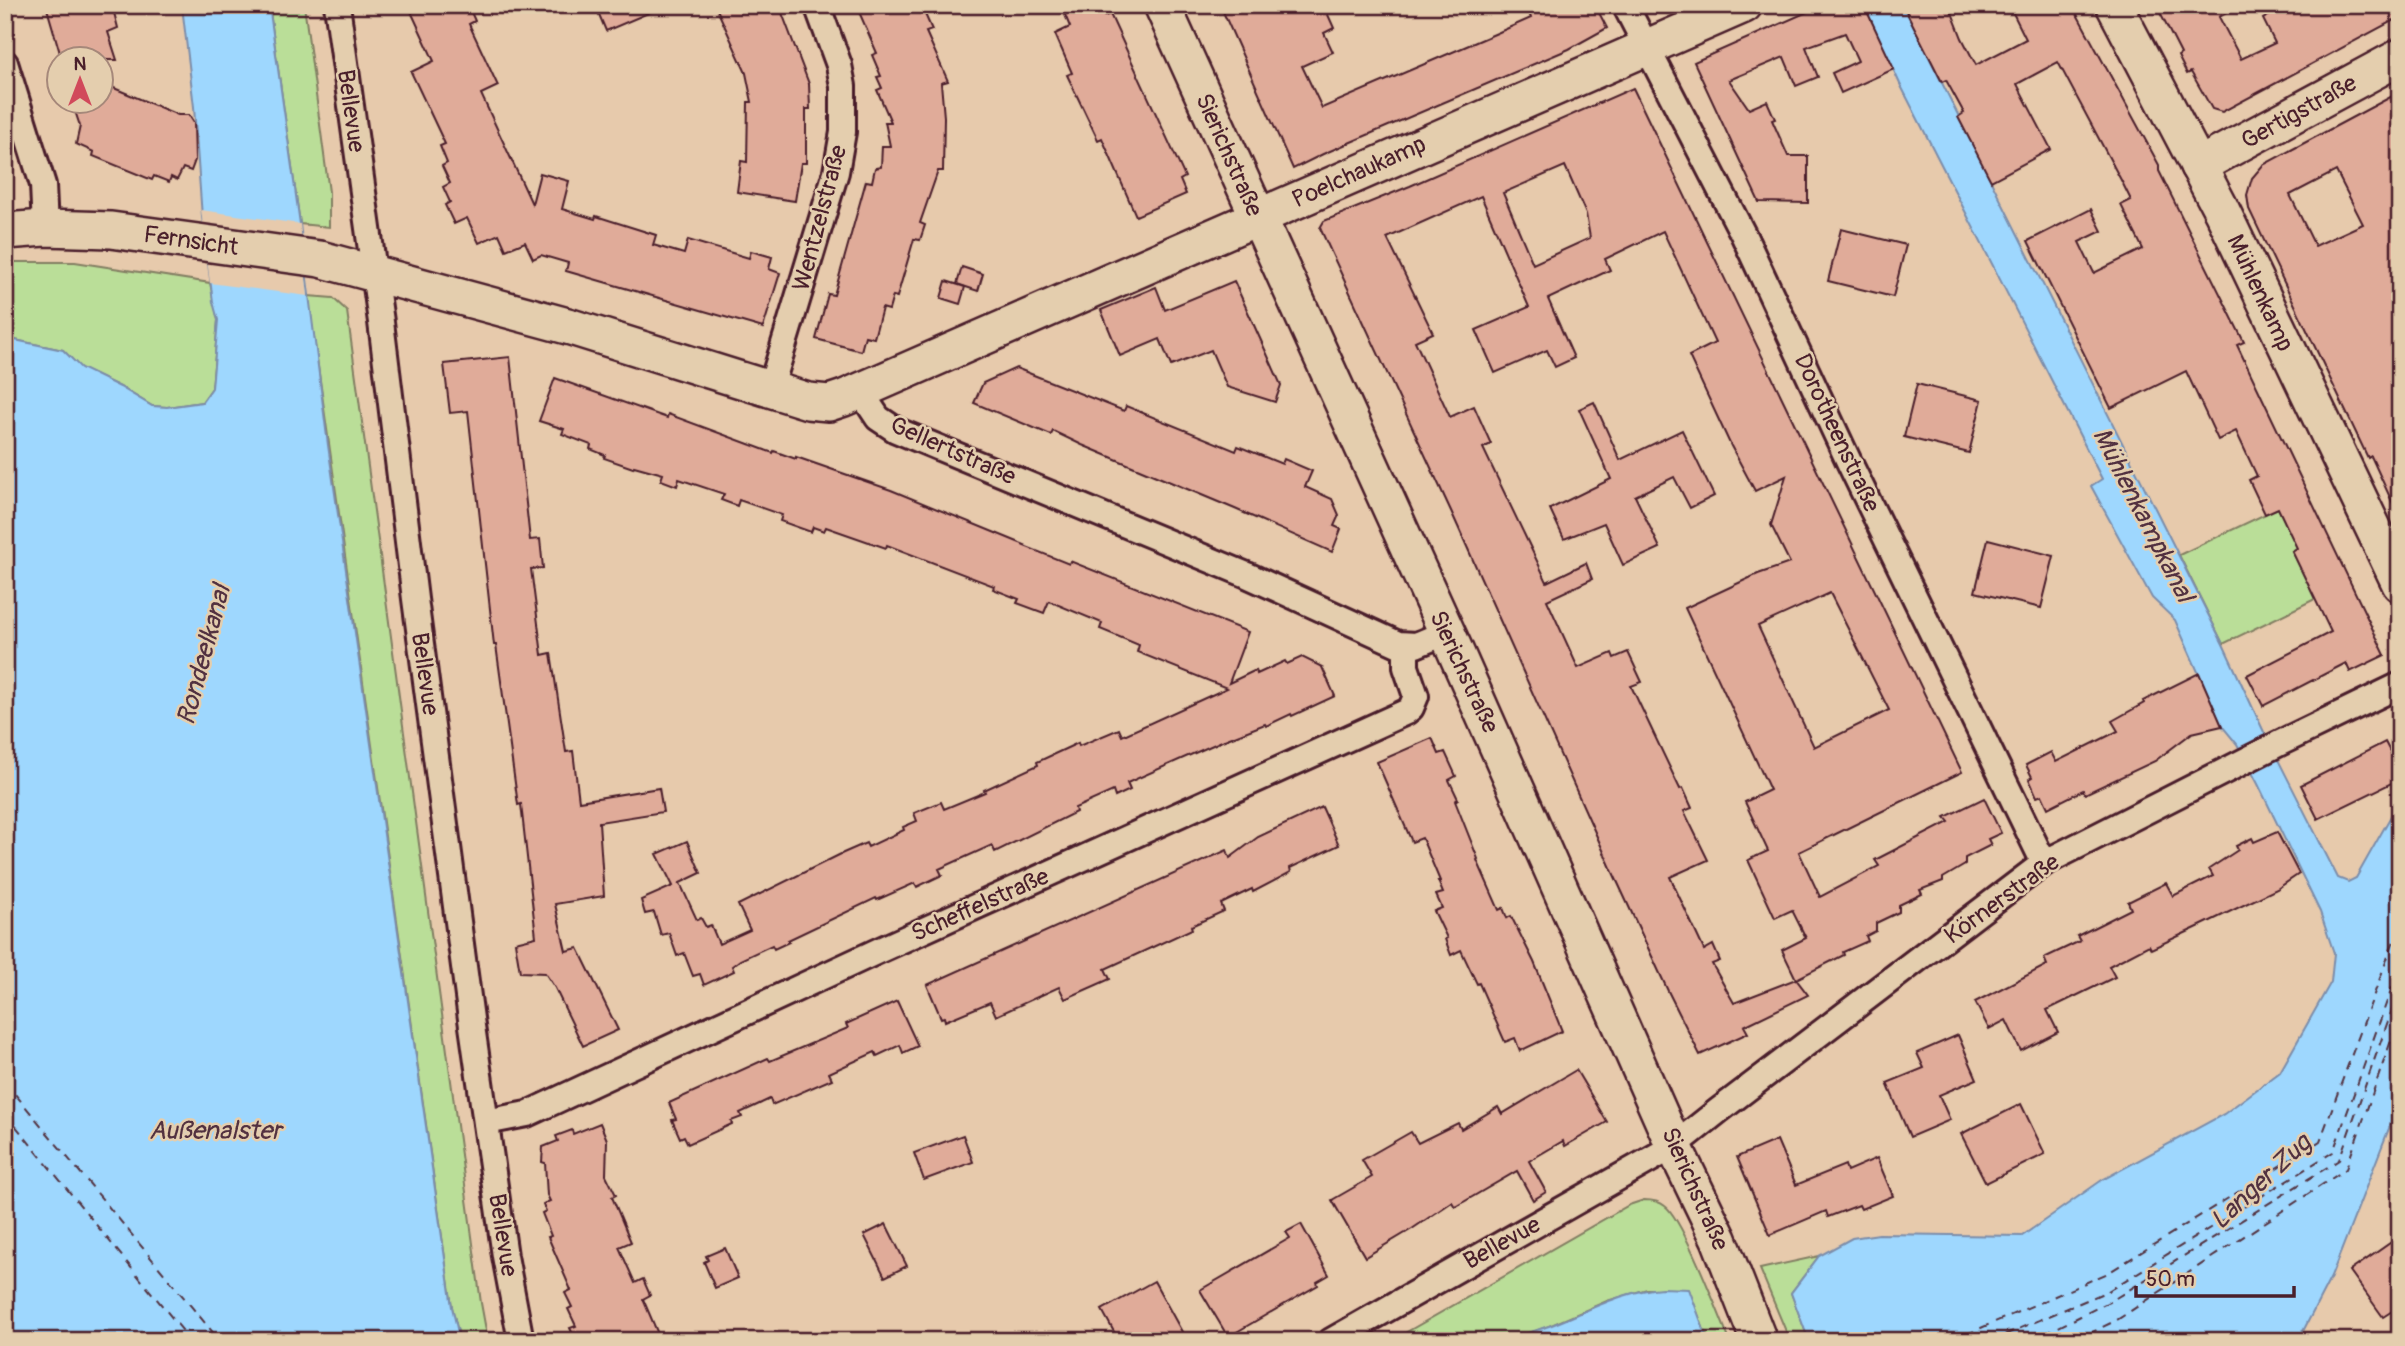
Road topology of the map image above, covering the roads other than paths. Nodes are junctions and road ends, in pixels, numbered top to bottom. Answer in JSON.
{"nodes":[{"id":1,"x":337,"y":5,"type":"edge"},
{"id":2,"x":817,"y":5,"type":"edge"},
{"id":3,"x":1162,"y":5,"type":"edge"},
{"id":4,"x":1625,"y":5,"type":"edge"},
{"id":5,"x":1744,"y":5,"type":"edge"},
{"id":6,"x":2114,"y":5,"type":"edge"},
{"id":7,"x":1648,"y":48,"type":"junction"},
{"id":8,"x":2400,"y":57,"type":"edge"},
{"id":9,"x":5,"y":63,"type":"edge"},
{"id":10,"x":2198,"y":166,"type":"junction"},
{"id":11,"x":1257,"y":217,"type":"junction"},
{"id":12,"x":46,"y":228,"type":"junction"},
{"id":13,"x":5,"y":231,"type":"edge"},
{"id":14,"x":374,"y":274,"type":"junction"},
{"id":15,"x":770,"y":390,"type":"junction"},
{"id":16,"x":860,"y":391,"type":"junction"},
{"id":17,"x":2400,"y":584,"type":"edge"},
{"id":18,"x":1447,"y":632,"type":"junction"},
{"id":19,"x":1406,"y":646,"type":"junction"},
{"id":20,"x":2400,"y":685,"type":"edge"},
{"id":21,"x":2044,"y":863,"type":"junction"},
{"id":22,"x":486,"y":1122,"type":"junction"},
{"id":23,"x":1674,"y":1146,"type":"junction"},
{"id":24,"x":521,"y":1341,"type":"edge"},
{"id":25,"x":1331,"y":1341,"type":"edge"},
{"id":26,"x":1759,"y":1341,"type":"edge"}],
"edges":[{"from":1,"to":14,"type":"street","name":"Bellevue"},
{"from":2,"to":15,"type":"street","name":"Wentzelstraße"},
{"from":3,"to":11,"type":"street","name":"Sierichstraße"},
{"from":4,"to":7,"type":"street","name":"Dorotheenstraße"},
{"from":5,"to":7,"type":"street","name":"Poelchaukamp"},
{"from":6,"to":10,"type":"street","name":"Mühlenkamp"},
{"from":7,"to":11,"type":"street","name":"Poelchaukamp"},
{"from":7,"to":21,"type":"street","name":"Dorotheenstraße"},
{"from":8,"to":10,"type":"street","name":"Gertigstraße"},
{"from":9,"to":12,"type":"street"},
{"from":10,"to":17,"type":"street","name":"Mühlenkamp"},
{"from":11,"to":16,"type":"street","name":"Poelchaukamp"},
{"from":11,"to":18,"type":"street","name":"Sierichstraße"},
{"from":12,"to":13,"type":"street","name":"Fernsicht"},
{"from":12,"to":14,"type":"street","name":"Fernsicht"},
{"from":14,"to":15,"type":"street"},
{"from":14,"to":22,"type":"street","name":"Bellevue"},
{"from":15,"to":16,"type":"street"},
{"from":16,"to":19,"type":"street","name":"Gellertstraße"},
{"from":18,"to":19,"type":"street"},
{"from":18,"to":23,"type":"street","name":"Sierichstraße"},
{"from":19,"to":22,"type":"street","name":"Scheffelstraße"},
{"from":20,"to":21,"type":"street","name":"Körnerstraße"},
{"from":21,"to":23,"type":"street","name":"Körnerstraße"},
{"from":22,"to":24,"type":"street","name":"Bellevue"},
{"from":23,"to":25,"type":"street","name":"Bellevue"},
{"from":23,"to":26,"type":"street","name":"Sierichstraße"}]}
